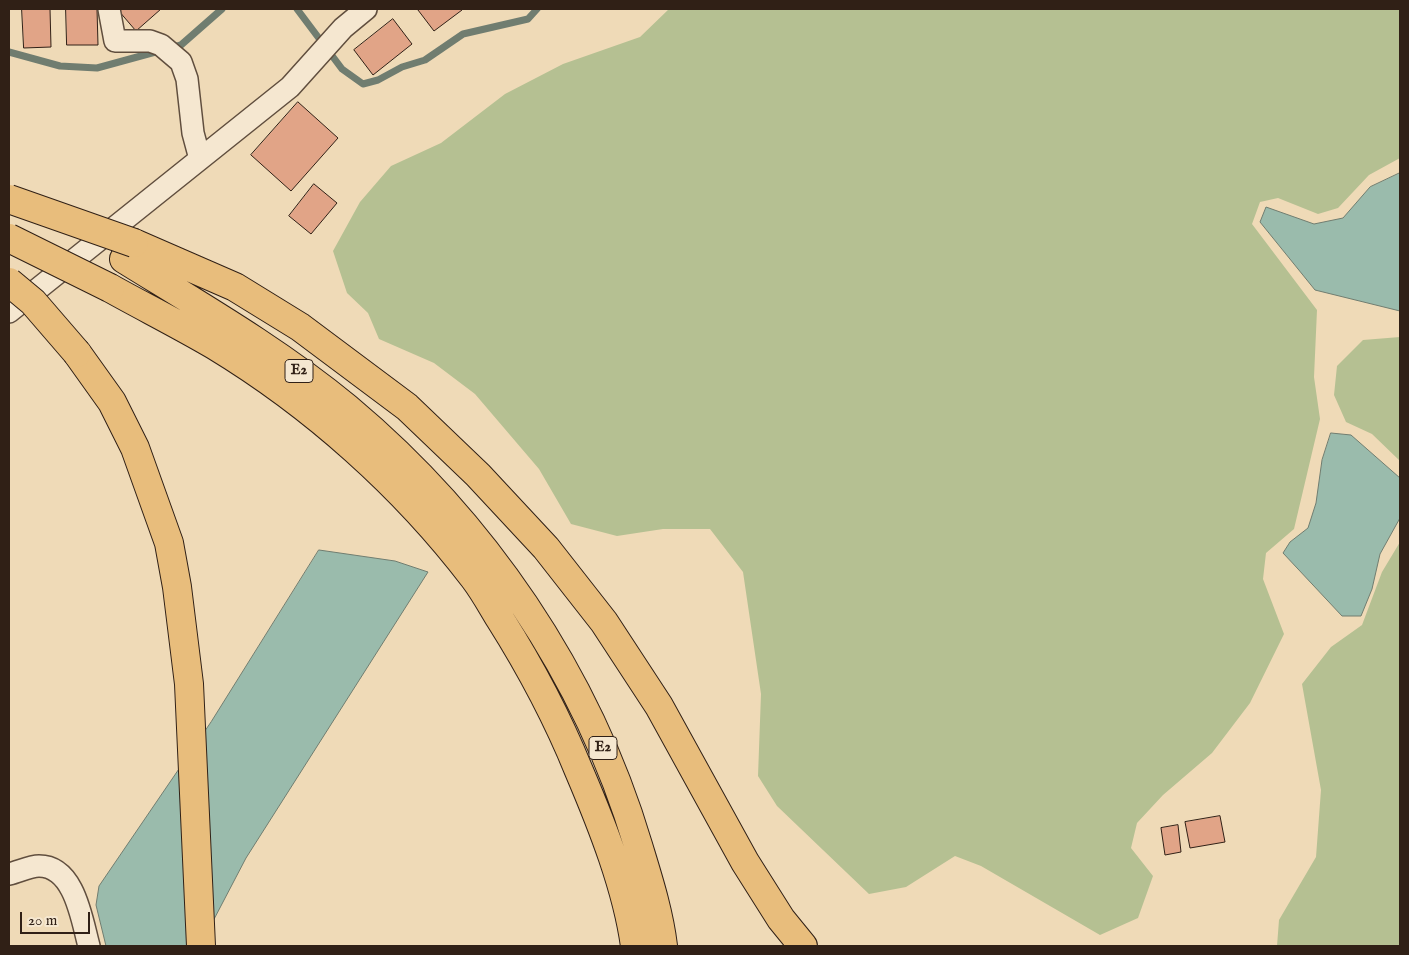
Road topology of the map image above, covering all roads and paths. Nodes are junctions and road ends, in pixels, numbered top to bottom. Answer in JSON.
{"nodes":[{"id":1,"x":108,"y":9,"type":"edge"},
{"id":2,"x":366,"y":9,"type":"edge"},
{"id":3,"x":200,"y":159,"type":"junction"},
{"id":4,"x":9,"y":200,"type":"edge"},
{"id":5,"x":9,"y":238,"type":"edge"},
{"id":6,"x":129,"y":251,"type":"junction"},
{"id":7,"x":9,"y":282,"type":"edge"},
{"id":8,"x":9,"y":312,"type":"edge"},
{"id":9,"x":443,"y":519,"type":"junction"},
{"id":10,"x":487,"y":574,"type":"junction"},
{"id":11,"x":9,"y":874,"type":"edge"},
{"id":12,"x":89,"y":946,"type":"edge"},
{"id":13,"x":201,"y":946,"type":"edge"},
{"id":14,"x":635,"y":946,"type":"edge"},
{"id":15,"x":663,"y":946,"type":"edge"},
{"id":16,"x":803,"y":946,"type":"edge"}],
"edges":[{"from":1,"to":3,"type":"street"},
{"from":2,"to":3,"type":"street"},
{"from":3,"to":8,"type":"street"},
{"from":4,"to":6,"type":"highway","number":"E2","bridge":true},
{"from":5,"to":9,"type":"highway","number":"E2","bridge":true},
{"from":6,"to":9,"type":"highway","number":"E2"},
{"from":6,"to":16,"type":"highway"},
{"from":7,"to":13,"type":"highway","bridge":true},
{"from":9,"to":10,"type":"highway","number":"E2"},
{"from":10,"to":14,"type":"highway","number":"E2"},
{"from":10,"to":15,"type":"highway","number":"E2"},
{"from":11,"to":12,"type":"street"}]}
